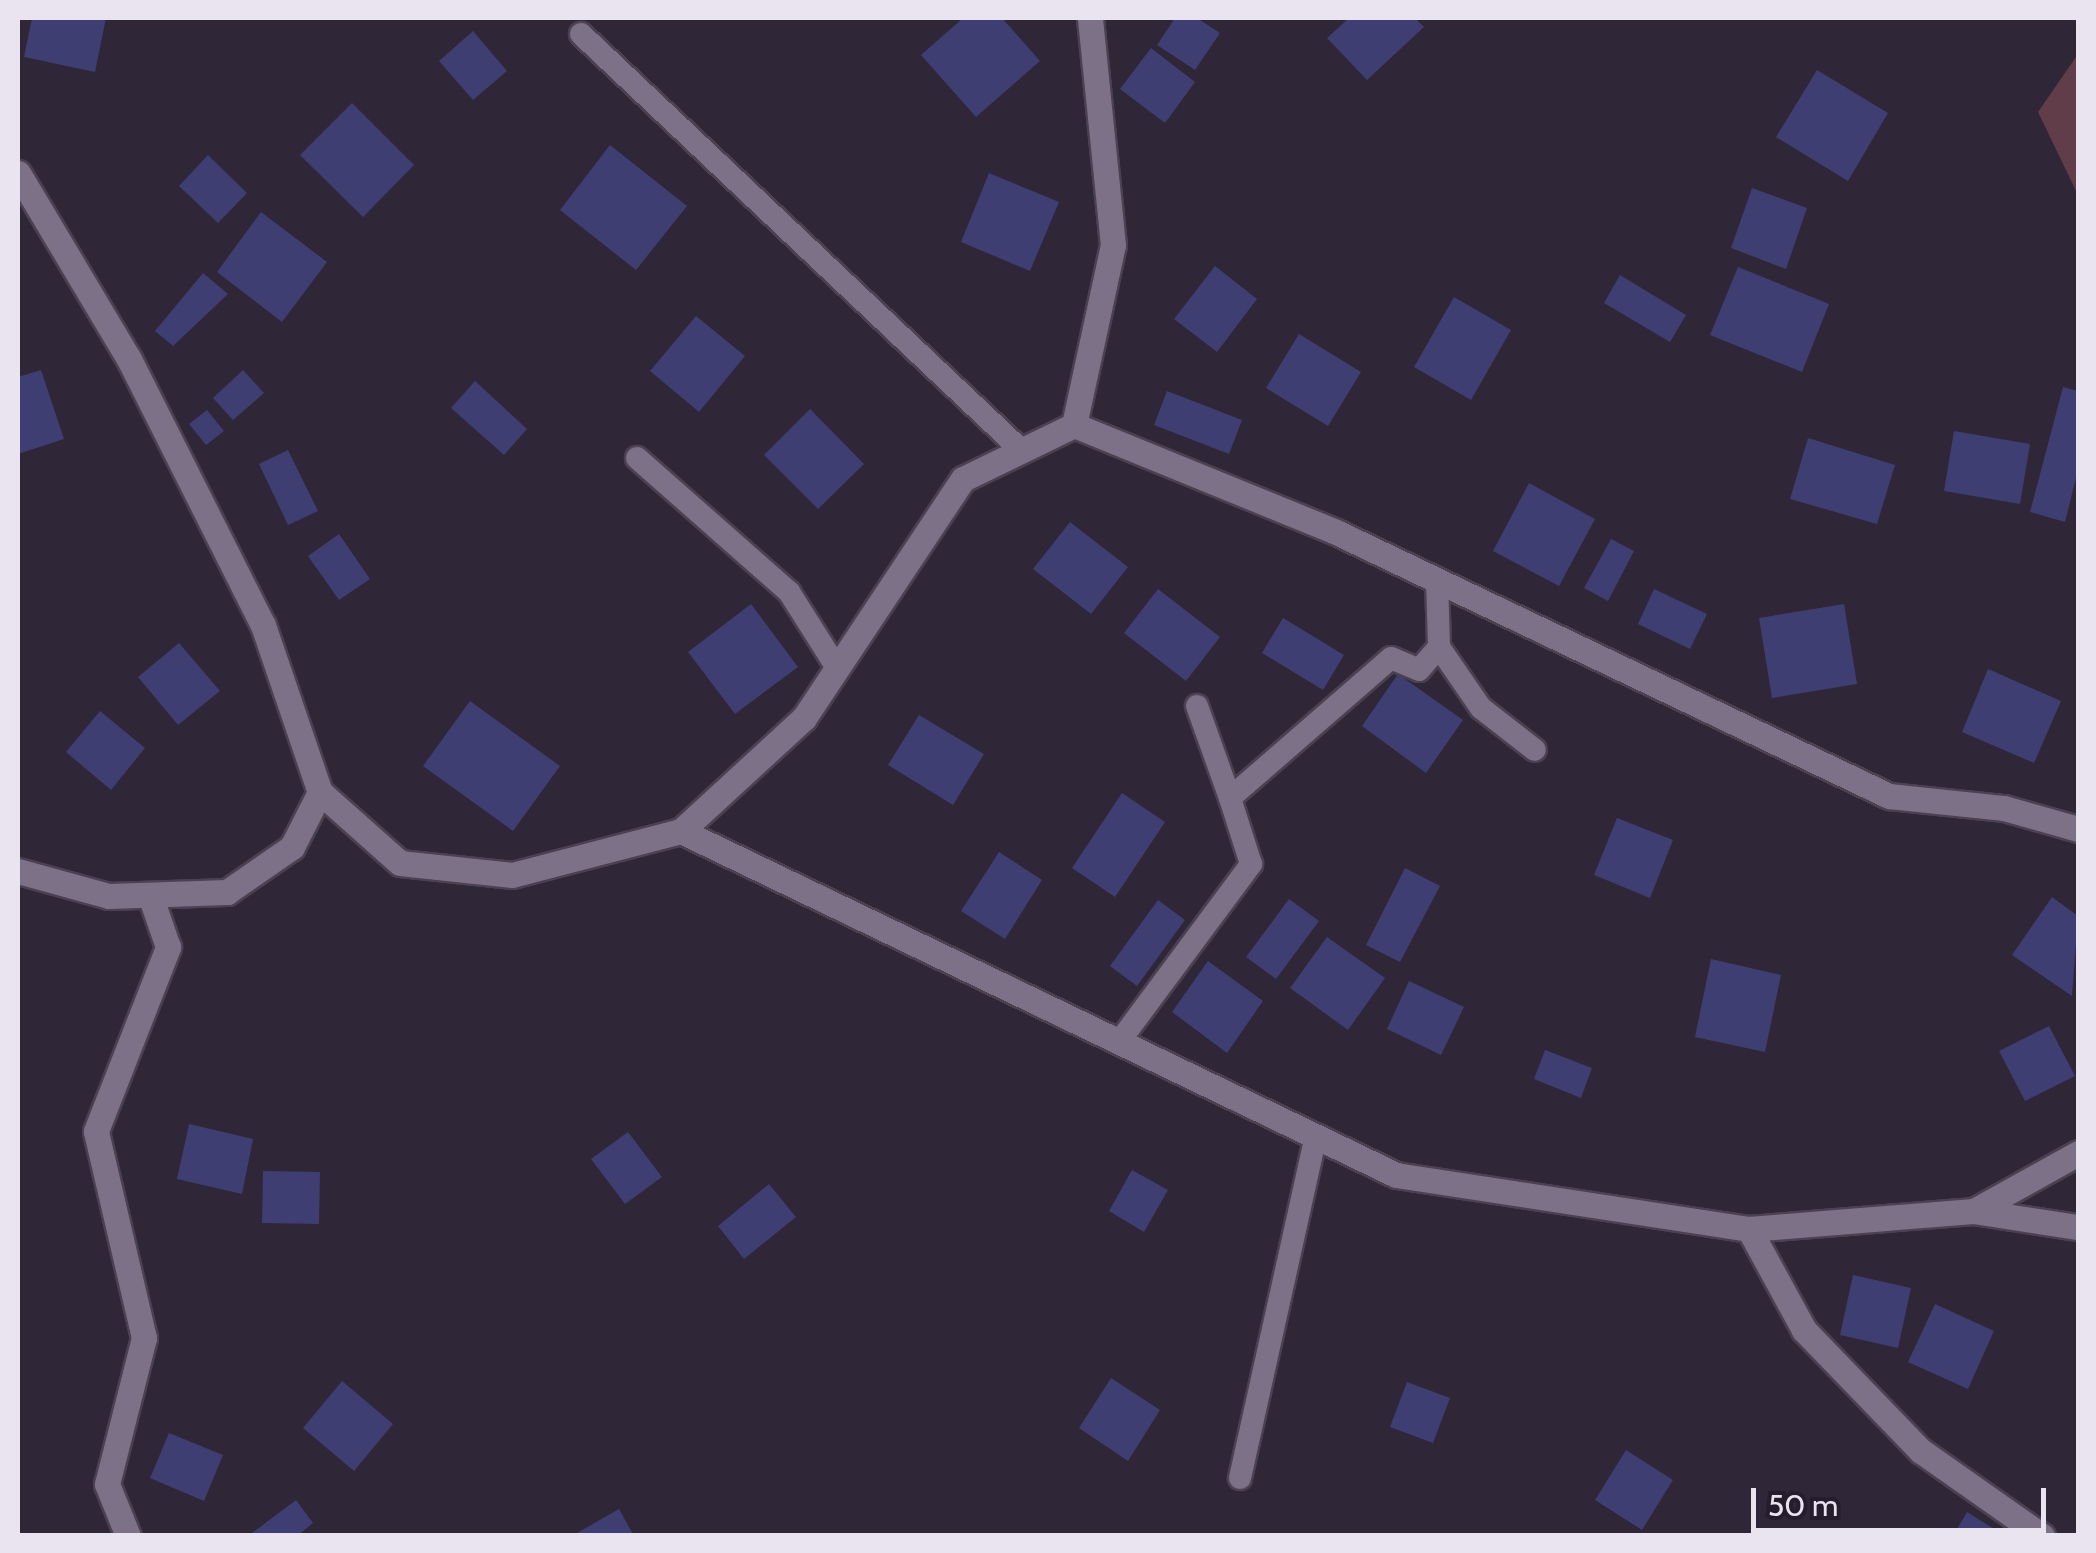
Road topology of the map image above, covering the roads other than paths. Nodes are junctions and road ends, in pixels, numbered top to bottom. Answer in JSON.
{"nodes":[{"id":1,"x":1090,"y":18,"type":"edge"},
{"id":2,"x":581,"y":34,"type":"dead end"},
{"id":3,"x":18,"y":173,"type":"edge"},
{"id":4,"x":1074,"y":425,"type":"junction"},
{"id":5,"x":1018,"y":448,"type":"junction"},
{"id":6,"x":638,"y":458,"type":"dead end"},
{"id":7,"x":1438,"y":580,"type":"junction"},
{"id":8,"x":1439,"y":647,"type":"junction"},
{"id":9,"x":837,"y":668,"type":"junction"},
{"id":10,"x":1196,"y":706,"type":"dead end"},
{"id":11,"x":1535,"y":750,"type":"dead end"},
{"id":12,"x":320,"y":792,"type":"junction"},
{"id":13,"x":1230,"y":798,"type":"junction"},
{"id":14,"x":2078,"y":829,"type":"edge"},
{"id":15,"x":680,"y":831,"type":"junction"},
{"id":16,"x":18,"y":870,"type":"edge"},
{"id":17,"x":150,"y":895,"type":"junction"},
{"id":18,"x":1120,"y":1042,"type":"junction"},
{"id":19,"x":1316,"y":1136,"type":"junction"},
{"id":20,"x":2078,"y":1153,"type":"edge"},
{"id":21,"x":1973,"y":1212,"type":"junction"},
{"id":22,"x":2078,"y":1227,"type":"edge"},
{"id":23,"x":1749,"y":1228,"type":"junction"},
{"id":24,"x":1240,"y":1478,"type":"dead end"},
{"id":25,"x":128,"y":1536,"type":"edge"},
{"id":26,"x":2042,"y":1536,"type":"edge"}],
"edges":[{"from":1,"to":4,"type":"street"},
{"from":2,"to":5,"type":"lane"},
{"from":3,"to":12,"type":"street"},
{"from":4,"to":5,"type":"street"},
{"from":4,"to":7,"type":"street"},
{"from":5,"to":9,"type":"street"},
{"from":6,"to":9,"type":"lane"},
{"from":7,"to":8,"type":"lane"},
{"from":7,"to":14,"type":"street"},
{"from":8,"to":11,"type":"lane"},
{"from":8,"to":13,"type":"lane"},
{"from":9,"to":15,"type":"street"},
{"from":10,"to":13,"type":"lane"},
{"from":12,"to":15,"type":"street"},
{"from":12,"to":17,"type":"street"},
{"from":13,"to":18,"type":"lane"},
{"from":15,"to":18,"type":"street"},
{"from":16,"to":17,"type":"street"},
{"from":17,"to":25,"type":"street"},
{"from":18,"to":19,"type":"street"},
{"from":19,"to":23,"type":"street"},
{"from":19,"to":24,"type":"lane"},
{"from":20,"to":21,"type":"street"},
{"from":21,"to":22,"type":"street"},
{"from":21,"to":23,"type":"street"},
{"from":23,"to":26,"type":"street"}]}
